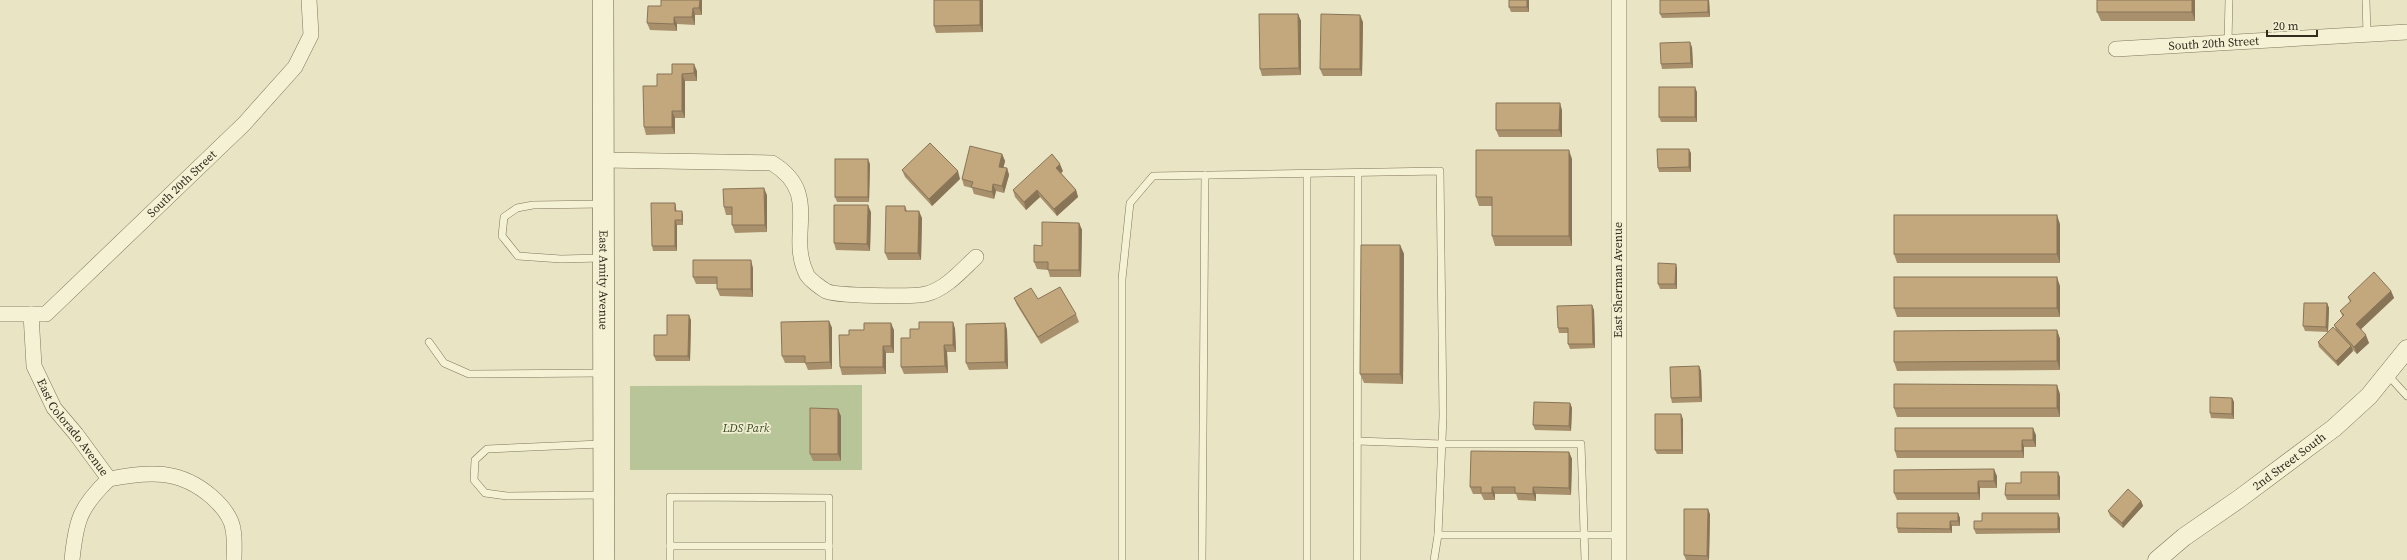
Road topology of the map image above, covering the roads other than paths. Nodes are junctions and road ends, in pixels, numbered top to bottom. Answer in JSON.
{"nodes":[{"id":1,"x":309,"y":0,"type":"edge"},
{"id":2,"x":603,"y":0,"type":"edge"},
{"id":3,"x":1619,"y":0,"type":"edge"},
{"id":4,"x":2229,"y":0,"type":"edge"},
{"id":5,"x":2366,"y":0,"type":"edge"},
{"id":6,"x":2407,"y":32,"type":"edge"},
{"id":7,"x":2367,"y":35,"type":"junction"},
{"id":8,"x":2228,"y":42,"type":"junction"},
{"id":9,"x":2116,"y":49,"type":"dead end"},
{"id":10,"x":604,"y":160,"type":"junction"},
{"id":11,"x":1358,"y":173,"type":"junction"},
{"id":12,"x":1307,"y":174,"type":"junction"},
{"id":13,"x":1205,"y":176,"type":"junction"},
{"id":14,"x":603,"y":204,"type":"junction"},
{"id":15,"x":976,"y":257,"type":"dead end"},
{"id":16,"x":603,"y":258,"type":"junction"},
{"id":17,"x":0,"y":314,"type":"edge"},
{"id":18,"x":31,"y":314,"type":"junction"},
{"id":19,"x":429,"y":342,"type":"dead end"},
{"id":20,"x":2407,"y":349,"type":"edge"},
{"id":21,"x":604,"y":373,"type":"junction"},
{"id":22,"x":2386,"y":373,"type":"junction"},
{"id":23,"x":2407,"y":396,"type":"edge"},
{"id":24,"x":1358,"y":441,"type":"junction"},
{"id":25,"x":604,"y":444,"type":"junction"},
{"id":26,"x":1442,"y":444,"type":"junction"},
{"id":27,"x":109,"y":479,"type":"junction"},
{"id":28,"x":604,"y":495,"type":"junction"},
{"id":29,"x":1438,"y":535,"type":"junction"},
{"id":30,"x":1585,"y":536,"type":"junction"},
{"id":31,"x":1619,"y":536,"type":"junction"},
{"id":32,"x":670,"y":546,"type":"junction"},
{"id":33,"x":829,"y":546,"type":"junction"},
{"id":34,"x":72,"y":560,"type":"edge"},
{"id":35,"x":234,"y":560,"type":"edge"},
{"id":36,"x":604,"y":560,"type":"edge"},
{"id":37,"x":670,"y":560,"type":"edge"},
{"id":38,"x":829,"y":560,"type":"edge"},
{"id":39,"x":1122,"y":560,"type":"edge"},
{"id":40,"x":1202,"y":560,"type":"edge"},
{"id":41,"x":1307,"y":560,"type":"edge"},
{"id":42,"x":1358,"y":560,"type":"edge"},
{"id":43,"x":1434,"y":560,"type":"edge"},
{"id":44,"x":1585,"y":560,"type":"edge"},
{"id":45,"x":1619,"y":560,"type":"edge"},
{"id":46,"x":2157,"y":560,"type":"edge"}],
"edges":[{"from":1,"to":18,"type":"street","name":"South 20th Street"},
{"from":2,"to":10,"type":"main road","name":"East Amity Avenue"},
{"from":3,"to":31,"type":"street","name":"East Sherman Avenue"},
{"from":4,"to":8,"type":"lane"},
{"from":5,"to":7,"type":"lane"},
{"from":6,"to":7,"type":"street","name":"South 20th Street"},
{"from":7,"to":8,"type":"street","name":"South 20th Street"},
{"from":8,"to":9,"type":"street","name":"South 20th Street"},
{"from":10,"to":14,"type":"main road","name":"East Amity Avenue"},
{"from":10,"to":15,"type":"street"},
{"from":11,"to":12,"type":"lane"},
{"from":11,"to":24,"type":"lane"},
{"from":11,"to":26,"type":"lane"},
{"from":12,"to":13,"type":"lane"},
{"from":12,"to":41,"type":"lane"},
{"from":13,"to":39,"type":"lane"},
{"from":13,"to":40,"type":"lane"},
{"from":14,"to":16,"type":"main road","name":"East Amity Avenue"},
{"from":14,"to":16,"type":"lane"},
{"from":16,"to":21,"type":"main road","name":"East Amity Avenue"},
{"from":17,"to":18,"type":"street","name":"South 20th Street"},
{"from":18,"to":27,"type":"street","name":"East Colorado Avenue"},
{"from":19,"to":21,"type":"lane"},
{"from":20,"to":22,"type":"street","name":"2nd Street South"},
{"from":21,"to":25,"type":"main road","name":"East Amity Avenue"},
{"from":22,"to":23,"type":"lane"},
{"from":22,"to":46,"type":"street","name":"2nd Street South"},
{"from":24,"to":26,"type":"lane"},
{"from":24,"to":42,"type":"lane"},
{"from":25,"to":28,"type":"main road","name":"East Amity Avenue"},
{"from":25,"to":28,"type":"lane"},
{"from":26,"to":29,"type":"lane"},
{"from":26,"to":30,"type":"lane"},
{"from":27,"to":34,"type":"street"},
{"from":27,"to":35,"type":"street","name":"East Colorado Avenue"},
{"from":28,"to":36,"type":"main road","name":"East Amity Avenue"},
{"from":29,"to":30,"type":"lane"},
{"from":29,"to":43,"type":"lane"},
{"from":30,"to":31,"type":"lane"},
{"from":30,"to":44,"type":"lane"},
{"from":31,"to":45,"type":"street","name":"East Sherman Avenue"},
{"from":32,"to":33,"type":"lane"},
{"from":32,"to":33,"type":"lane"},
{"from":32,"to":37,"type":"lane"},
{"from":33,"to":38,"type":"lane"}]}
